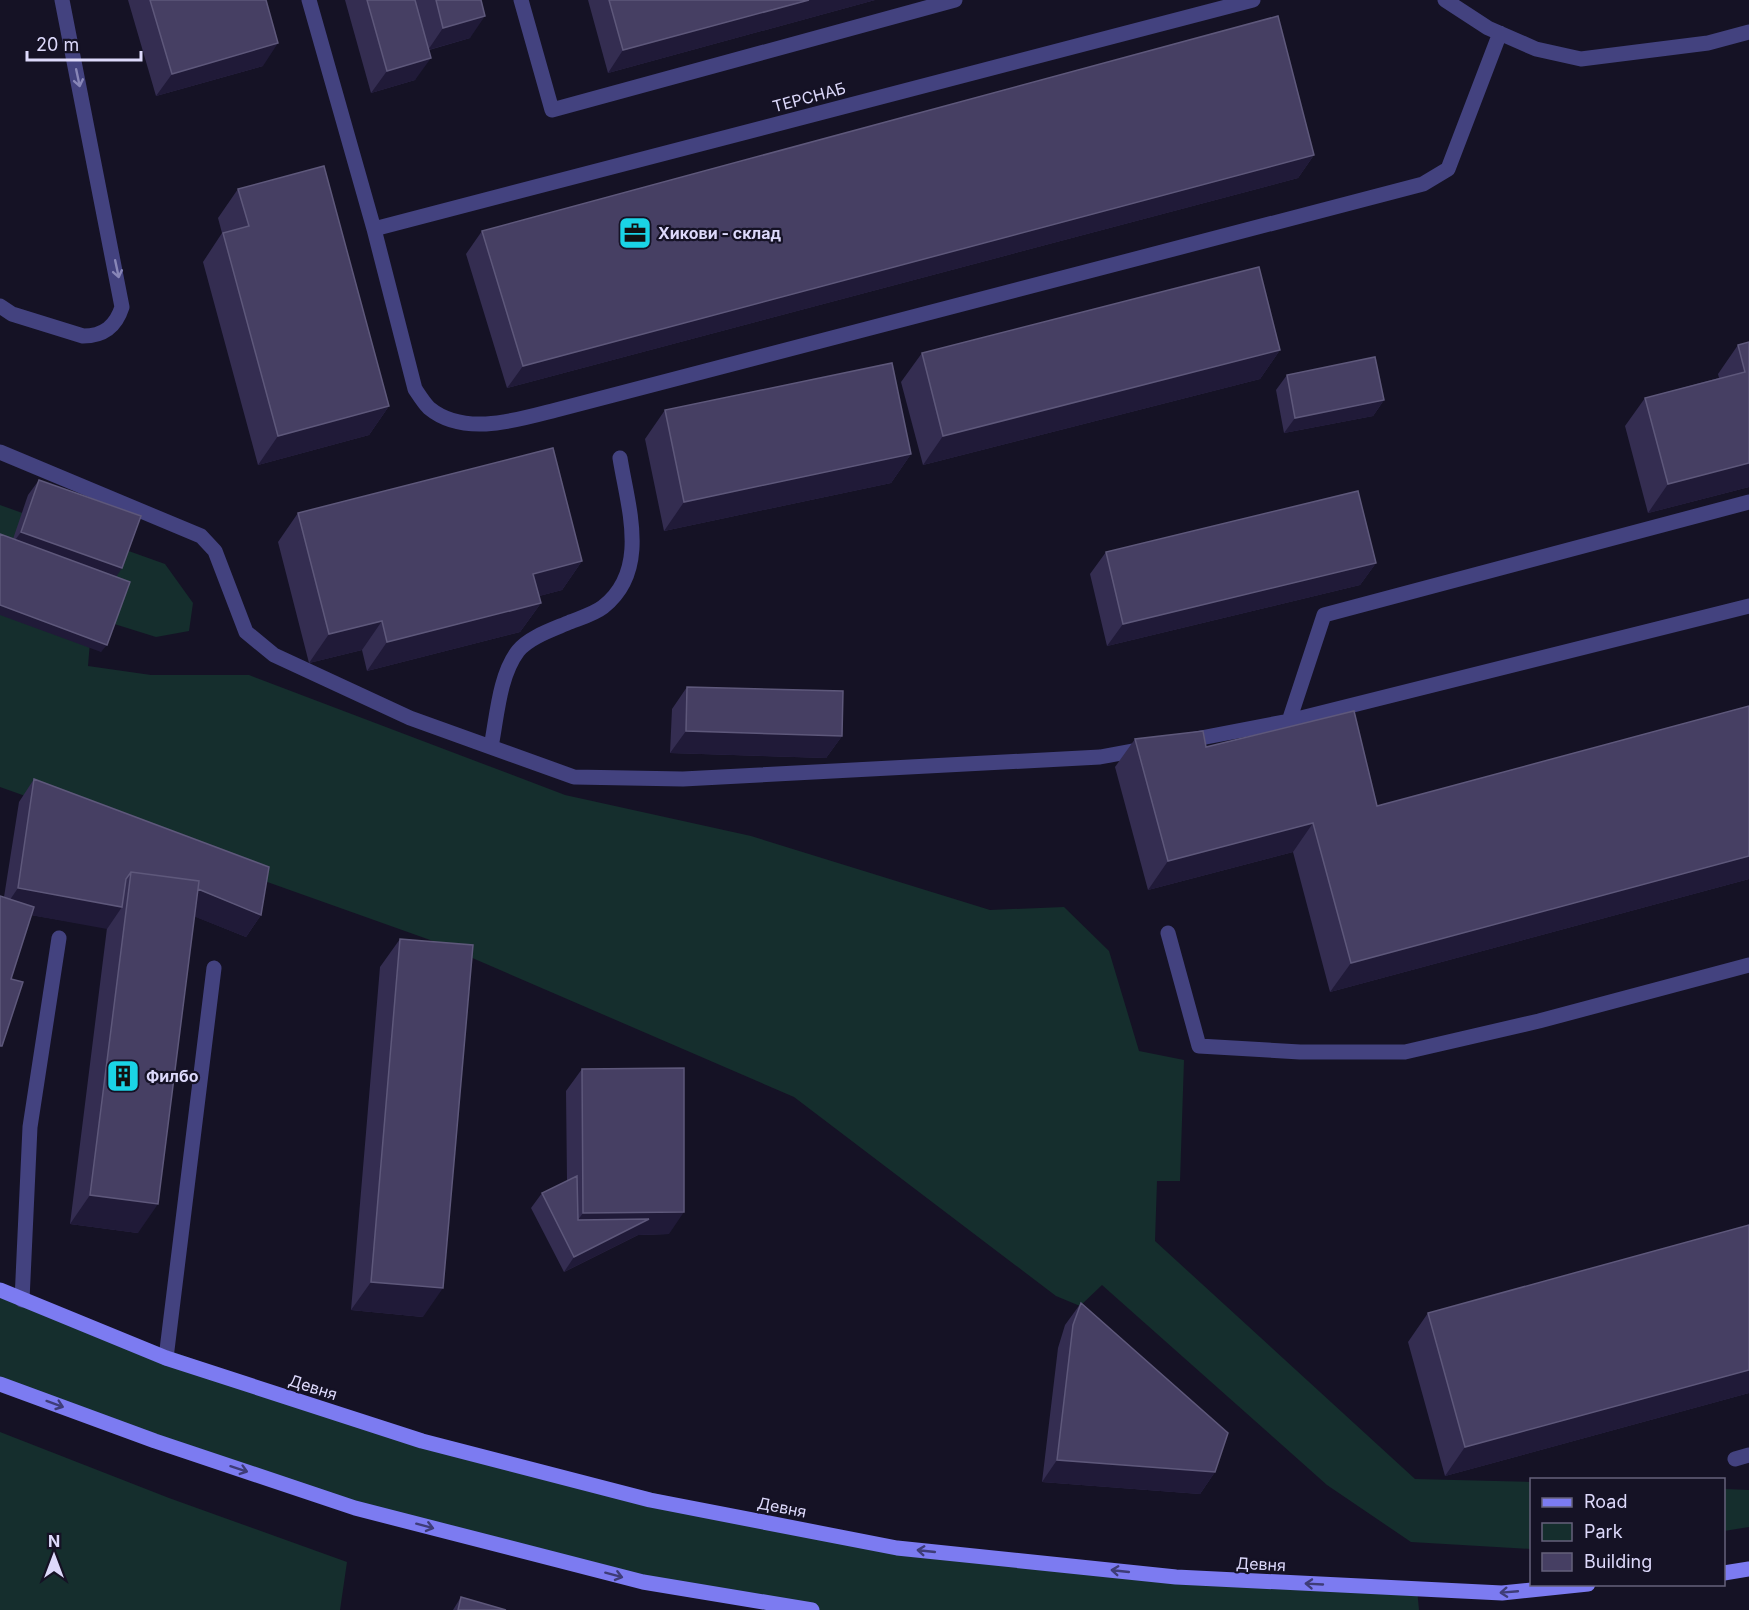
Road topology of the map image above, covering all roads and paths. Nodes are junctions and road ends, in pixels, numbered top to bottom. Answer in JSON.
{"nodes":[{"id":1,"x":62,"y":0,"type":"edge"},
{"id":2,"x":309,"y":0,"type":"edge"},
{"id":3,"x":521,"y":0,"type":"edge"},
{"id":4,"x":955,"y":0,"type":"edge"},
{"id":5,"x":1254,"y":0,"type":"edge"},
{"id":6,"x":1445,"y":0,"type":"edge"},
{"id":7,"x":1749,"y":32,"type":"edge"},
{"id":8,"x":1500,"y":33,"type":"junction"},
{"id":9,"x":374,"y":229,"type":"junction"},
{"id":10,"x":0,"y":306,"type":"edge"},
{"id":11,"x":0,"y":452,"type":"edge"},
{"id":12,"x":620,"y":458,"type":"dead end"},
{"id":13,"x":1749,"y":502,"type":"edge"},
{"id":14,"x":1749,"y":606,"type":"edge"},
{"id":15,"x":1289,"y":721,"type":"junction"},
{"id":16,"x":491,"y":747,"type":"junction"},
{"id":17,"x":1168,"y":933,"type":"dead end"},
{"id":18,"x":59,"y":938,"type":"dead end"},
{"id":19,"x":1749,"y":965,"type":"edge"},
{"id":20,"x":214,"y":968,"type":"dead end"},
{"id":21,"x":0,"y":1290,"type":"edge"},
{"id":22,"x":22,"y":1300,"type":"junction"},
{"id":23,"x":166,"y":1358,"type":"junction"},
{"id":24,"x":0,"y":1384,"type":"edge"},
{"id":25,"x":1749,"y":1569,"type":"edge"},
{"id":26,"x":1725,"y":1573,"type":"edge"},
{"id":27,"x":1569,"y":1586,"type":"edge"},
{"id":28,"x":812,"y":1610,"type":"edge"}],
"edges":[{"from":1,"to":10,"type":"lane","one_way":true},
{"from":2,"to":9,"type":"lane"},
{"from":3,"to":4,"type":"lane"},
{"from":5,"to":9,"type":"lane","name":"ТЕРСНАБ"},
{"from":6,"to":8,"type":"lane"},
{"from":7,"to":8,"type":"lane"},
{"from":8,"to":9,"type":"lane"},
{"from":11,"to":16,"type":"lane"},
{"from":12,"to":16,"type":"lane"},
{"from":13,"to":15,"type":"lane"},
{"from":14,"to":15,"type":"lane"},
{"from":15,"to":16,"type":"lane"},
{"from":17,"to":19,"type":"lane"},
{"from":18,"to":22,"type":"lane"},
{"from":20,"to":23,"type":"lane"},
{"from":21,"to":22,"type":"main road","name":"Девня"},
{"from":22,"to":23,"type":"main road","name":"Девня"},
{"from":27,"to":23,"type":"main road","name":"Девня","one_way":true},
{"from":24,"to":28,"type":"main road","one_way":true},
{"from":25,"to":26,"type":"main road"}]}
